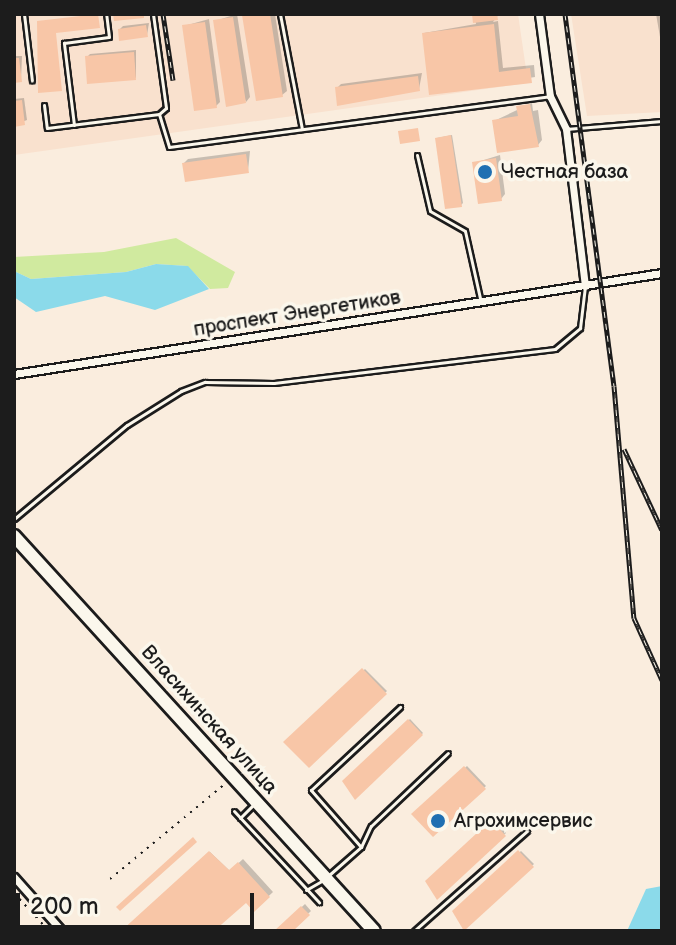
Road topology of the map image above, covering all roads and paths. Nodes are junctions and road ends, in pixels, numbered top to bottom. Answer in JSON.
{"nodes":[{"id":1,"x":24,"y":14,"type":"edge"},
{"id":2,"x":106,"y":14,"type":"edge"},
{"id":3,"x":153,"y":14,"type":"edge"},
{"id":4,"x":280,"y":14,"type":"edge"},
{"id":5,"x":287,"y":14,"type":"edge"},
{"id":6,"x":539,"y":14,"type":"edge"},
{"id":7,"x":32,"y":81,"type":"dead end"},
{"id":8,"x":550,"y":96,"type":"junction"},
{"id":9,"x":44,"y":105,"type":"dead end"},
{"id":10,"x":159,"y":114,"type":"junction"},
{"id":11,"x":662,"y":121,"type":"edge"},
{"id":12,"x":74,"y":125,"type":"junction"},
{"id":13,"x":302,"y":129,"type":"junction"},
{"id":14,"x":566,"y":129,"type":"junction"},
{"id":15,"x":417,"y":155,"type":"dead end"},
{"id":16,"x":662,"y":273,"type":"edge"},
{"id":17,"x":585,"y":286,"type":"junction"},
{"id":18,"x":481,"y":302,"type":"junction"},
{"id":19,"x":14,"y":374,"type":"edge"},
{"id":20,"x":14,"y":519,"type":"edge"},
{"id":21,"x":14,"y":536,"type":"edge"},
{"id":22,"x":400,"y":707,"type":"dead end"},
{"id":23,"x":448,"y":753,"type":"dead end"},
{"id":24,"x":233,"y":776,"type":"junction"},
{"id":25,"x":257,"y":802,"type":"junction"},
{"id":26,"x":234,"y":811,"type":"dead end"},
{"id":27,"x":240,"y":818,"type":"junction"},
{"id":28,"x":527,"y":831,"type":"dead end"},
{"id":29,"x":361,"y":847,"type":"junction"},
{"id":30,"x":14,"y":877,"type":"edge"},
{"id":31,"x":326,"y":878,"type":"junction"},
{"id":32,"x":110,"y":879,"type":"dead end"},
{"id":33,"x":306,"y":890,"type":"junction"},
{"id":34,"x":14,"y":893,"type":"edge"},
{"id":35,"x":319,"y":902,"type":"dead end"},
{"id":36,"x":49,"y":931,"type":"edge"},
{"id":37,"x":62,"y":931,"type":"edge"},
{"id":38,"x":374,"y":931,"type":"edge"},
{"id":39,"x":414,"y":931,"type":"edge"}],
"edges":[{"from":1,"to":7,"type":"lane"},
{"from":2,"to":12,"type":"lane"},
{"from":3,"to":10,"type":"lane"},
{"from":4,"to":5,"type":"lane"},
{"from":4,"to":13,"type":"lane"},
{"from":6,"to":8,"type":"street"},
{"from":8,"to":13,"type":"lane"},
{"from":8,"to":14,"type":"street"},
{"from":9,"to":12,"type":"lane"},
{"from":10,"to":12,"type":"lane"},
{"from":10,"to":13,"type":"lane"},
{"from":11,"to":14,"type":"lane"},
{"from":14,"to":17,"type":"street"},
{"from":15,"to":18,"type":"lane"},
{"from":16,"to":17,"type":"street","name":"проспект Энергетиков"},
{"from":17,"to":18,"type":"street","name":"проспект Энергетиков"},
{"from":17,"to":20,"type":"lane"},
{"from":18,"to":19,"type":"street","name":"проспект Энергетиков"},
{"from":21,"to":24,"type":"highway","name":"Власихинская улица"},
{"from":22,"to":29,"type":"lane"},
{"from":23,"to":29,"type":"lane"},
{"from":24,"to":25,"type":"highway","name":"Власихинская улица"},
{"from":24,"to":32,"type":"path"},
{"from":25,"to":27,"type":"lane"},
{"from":25,"to":31,"type":"highway","name":"Власихинская улица"},
{"from":26,"to":27,"type":"lane"},
{"from":27,"to":33,"type":"lane"},
{"from":28,"to":39,"type":"lane"},
{"from":29,"to":31,"type":"lane"},
{"from":30,"to":37,"type":"street"},
{"from":31,"to":33,"type":"lane"},
{"from":31,"to":38,"type":"highway","name":"Власихинская улица"},
{"from":33,"to":35,"type":"lane"},
{"from":34,"to":36,"type":"path"}]}
